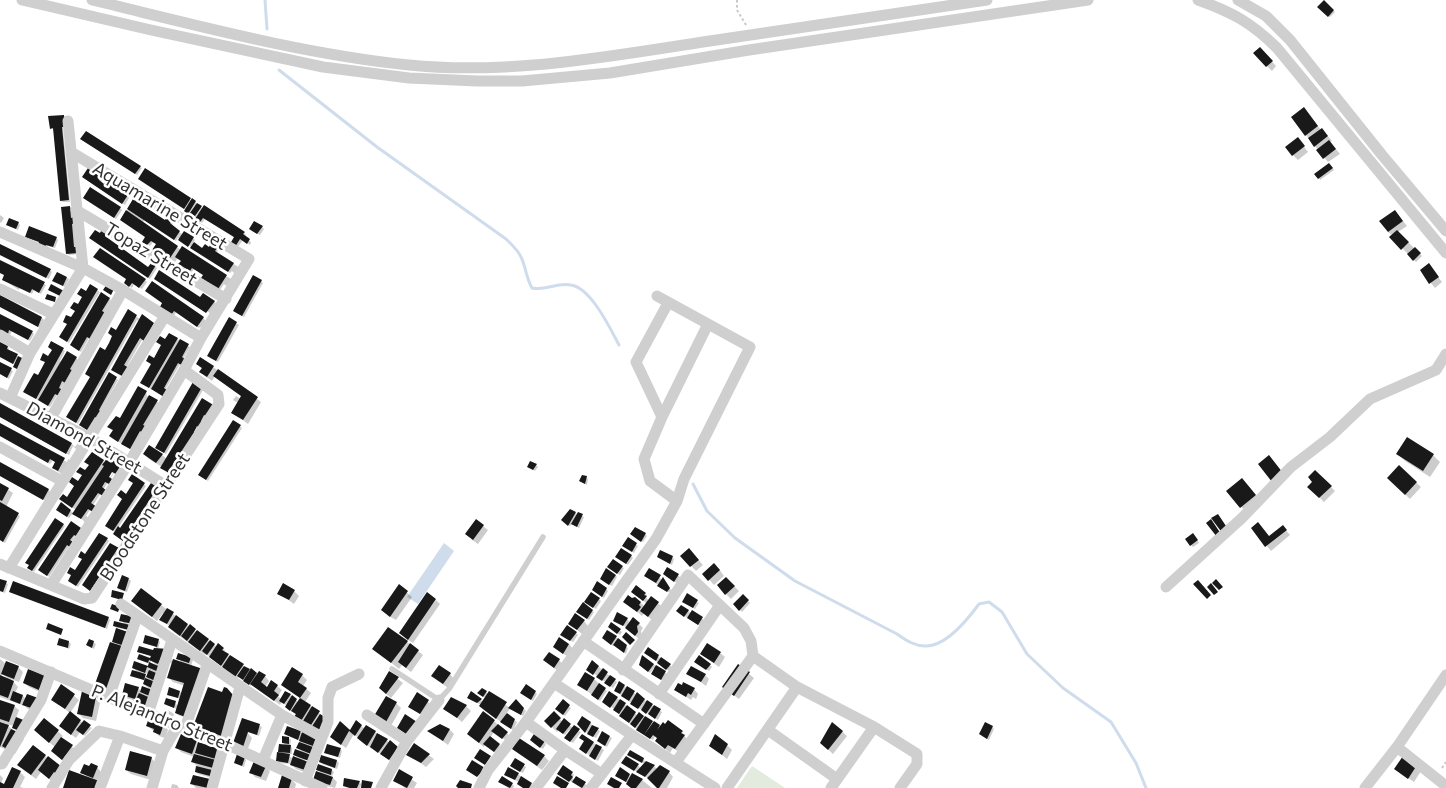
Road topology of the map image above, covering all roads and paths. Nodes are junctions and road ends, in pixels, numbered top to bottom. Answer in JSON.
{"nodes":[{"id":1,"x":22,"y":0,"type":"edge"},
{"id":2,"x":92,"y":0,"type":"edge"},
{"id":3,"x":737,"y":0,"type":"edge"},
{"id":4,"x":987,"y":0,"type":"edge"},
{"id":5,"x":1088,"y":0,"type":"edge"},
{"id":6,"x":1198,"y":0,"type":"edge"},
{"id":7,"x":1238,"y":0,"type":"edge"},
{"id":8,"x":155,"y":15,"type":"junction"},
{"id":9,"x":151,"y":30,"type":"junction"},
{"id":10,"x":748,"y":36,"type":"junction"},
{"id":11,"x":68,"y":121,"type":"dead end"},
{"id":12,"x":71,"y":152,"type":"junction"},
{"id":13,"x":1377,"y":159,"type":"junction"},
{"id":14,"x":76,"y":210,"type":"junction"},
{"id":15,"x":1446,"y":231,"type":"edge"},
{"id":16,"x":0,"y":232,"type":"edge"},
{"id":17,"x":1446,"y":253,"type":"edge"},
{"id":18,"x":82,"y":268,"type":"junction"},
{"id":19,"x":0,"y":289,"type":"edge"},
{"id":20,"x":123,"y":290,"type":"junction"},
{"id":21,"x":657,"y":296,"type":"dead end"},
{"id":22,"x":226,"y":299,"type":"junction"},
{"id":23,"x":668,"y":302,"type":"junction"},
{"id":24,"x":53,"y":314,"type":"junction"},
{"id":25,"x":165,"y":316,"type":"junction"},
{"id":26,"x":708,"y":324,"type":"junction"},
{"id":27,"x":0,"y":335,"type":"edge"},
{"id":28,"x":201,"y":338,"type":"junction"},
{"id":29,"x":30,"y":353,"type":"junction"},
{"id":30,"x":1446,"y":354,"type":"edge"},
{"id":31,"x":184,"y":370,"type":"junction"},
{"id":32,"x":5,"y":396,"type":"edge"},
{"id":33,"x":51,"y":418,"type":"junction"},
{"id":34,"x":662,"y":418,"type":"junction"},
{"id":35,"x":90,"y":438,"type":"junction"},
{"id":36,"x":0,"y":447,"type":"edge"},
{"id":37,"x":130,"y":461,"type":"junction"},
{"id":38,"x":62,"y":481,"type":"junction"},
{"id":39,"x":166,"y":486,"type":"junction"},
{"id":40,"x":677,"y":500,"type":"junction"},
{"id":41,"x":543,"y":537,"type":"dead end"},
{"id":42,"x":5,"y":566,"type":"edge"},
{"id":43,"x":51,"y":585,"type":"junction"},
{"id":44,"x":1166,"y":586,"type":"dead end"},
{"id":45,"x":121,"y":604,"type":"dead end"},
{"id":46,"x":720,"y":605,"type":"junction"},
{"id":47,"x":137,"y":617,"type":"junction"},
{"id":48,"x":172,"y":640,"type":"junction"},
{"id":49,"x":583,"y":641,"type":"junction"},
{"id":50,"x":0,"y":651,"type":"edge"},
{"id":51,"x":753,"y":656,"type":"junction"},
{"id":52,"x":207,"y":664,"type":"junction"},
{"id":53,"x":392,"y":669,"type":"dead end"},
{"id":54,"x":623,"y":670,"type":"junction"},
{"id":55,"x":51,"y":672,"type":"junction"},
{"id":56,"x":359,"y":674,"type":"dead end"},
{"id":57,"x":1446,"y":675,"type":"edge"},
{"id":58,"x":554,"y":682,"type":"junction"},
{"id":59,"x":240,"y":687,"type":"junction"},
{"id":60,"x":797,"y":688,"type":"junction"},
{"id":61,"x":659,"y":694,"type":"junction"},
{"id":62,"x":109,"y":697,"type":"junction"},
{"id":63,"x":439,"y":700,"type":"junction"},
{"id":64,"x":148,"y":714,"type":"junction"},
{"id":65,"x":282,"y":715,"type":"junction"},
{"id":66,"x":367,"y":715,"type":"dead end"},
{"id":67,"x":526,"y":722,"type":"junction"},
{"id":68,"x":704,"y":724,"type":"junction"},
{"id":69,"x":181,"y":726,"type":"junction"},
{"id":70,"x":874,"y":727,"type":"junction"},
{"id":71,"x":768,"y":730,"type":"junction"},
{"id":72,"x":632,"y":735,"type":"junction"},
{"id":73,"x":120,"y":736,"type":"junction"},
{"id":74,"x":322,"y":737,"type":"junction"},
{"id":75,"x":407,"y":741,"type":"junction"},
{"id":76,"x":224,"y":743,"type":"junction"},
{"id":77,"x":1397,"y":747,"type":"junction"},
{"id":78,"x":565,"y":750,"type":"junction"},
{"id":79,"x":163,"y":751,"type":"junction"},
{"id":80,"x":263,"y":760,"type":"junction"},
{"id":81,"x":676,"y":762,"type":"junction"},
{"id":82,"x":0,"y":764,"type":"edge"},
{"id":83,"x":602,"y":774,"type":"junction"},
{"id":84,"x":305,"y":781,"type":"junction"},
{"id":85,"x":834,"y":784,"type":"edge"},
{"id":86,"x":1446,"y":786,"type":"edge"},
{"id":87,"x":52,"y":788,"type":"edge"},
{"id":88,"x":100,"y":788,"type":"edge"},
{"id":89,"x":152,"y":788,"type":"edge"},
{"id":90,"x":212,"y":788,"type":"edge"},
{"id":91,"x":322,"y":788,"type":"edge"},
{"id":92,"x":381,"y":788,"type":"edge"},
{"id":93,"x":480,"y":788,"type":"edge"},
{"id":94,"x":536,"y":788,"type":"edge"},
{"id":95,"x":591,"y":788,"type":"edge"},
{"id":96,"x":715,"y":788,"type":"edge"},
{"id":97,"x":727,"y":788,"type":"edge"},
{"id":98,"x":900,"y":788,"type":"edge"},
{"id":99,"x":1364,"y":788,"type":"edge"}],
"edges":[{"from":1,"to":9,"type":"street"},
{"from":2,"to":8,"type":"street"},
{"from":3,"to":10,"type":"path"},
{"from":4,"to":10,"type":"street"},
{"from":5,"to":9,"type":"street"},
{"from":6,"to":13,"type":"street"},
{"from":7,"to":13,"type":"street"},
{"from":8,"to":9,"type":"street"},
{"from":8,"to":10,"type":"street"},
{"from":11,"to":12,"type":"street"},
{"from":12,"to":14,"type":"street"},
{"from":12,"to":22,"type":"street","name":"Aquamarine Street"},
{"from":13,"to":15,"type":"street"},
{"from":13,"to":17,"type":"street"},
{"from":14,"to":18,"type":"street"},
{"from":14,"to":22,"type":"street","name":"Topaz Street"},
{"from":16,"to":18,"type":"street"},
{"from":18,"to":20,"type":"street"},
{"from":18,"to":24,"type":"street"},
{"from":19,"to":24,"type":"street"},
{"from":20,"to":25,"type":"street"},
{"from":20,"to":33,"type":"street"},
{"from":21,"to":23,"type":"street"},
{"from":22,"to":28,"type":"street"},
{"from":23,"to":26,"type":"street"},
{"from":23,"to":34,"type":"street"},
{"from":24,"to":29,"type":"street"},
{"from":25,"to":28,"type":"street"},
{"from":25,"to":35,"type":"street"},
{"from":26,"to":34,"type":"street"},
{"from":26,"to":40,"type":"street"},
{"from":27,"to":29,"type":"street"},
{"from":28,"to":31,"type":"street"},
{"from":29,"to":32,"type":"street"},
{"from":30,"to":44,"type":"street"},
{"from":31,"to":37,"type":"street"},
{"from":31,"to":39,"type":"street","name":"Bloodstone Street"},
{"from":32,"to":33,"type":"street","name":"Diamond Street"},
{"from":33,"to":35,"type":"street","name":"Diamond Street"},
{"from":34,"to":40,"type":"street"},
{"from":35,"to":37,"type":"street","name":"Diamond Street"},
{"from":35,"to":38,"type":"street"},
{"from":36,"to":38,"type":"street"},
{"from":37,"to":39,"type":"street","name":"Diamond Street"},
{"from":37,"to":43,"type":"street"},
{"from":38,"to":42,"type":"street"},
{"from":39,"to":43,"type":"street","name":"Bloodstone Street"},
{"from":40,"to":49,"type":"street"},
{"from":41,"to":63,"type":"lane"},
{"from":42,"to":43,"type":"street","name":"Bloodstone Street"},
{"from":45,"to":47,"type":"street"},
{"from":46,"to":51,"type":"street"},
{"from":46,"to":54,"type":"street"},
{"from":46,"to":61,"type":"street"},
{"from":47,"to":48,"type":"street"},
{"from":47,"to":62,"type":"street"},
{"from":48,"to":52,"type":"street"},
{"from":48,"to":64,"type":"street"},
{"from":49,"to":54,"type":"street"},
{"from":49,"to":58,"type":"street"},
{"from":50,"to":55,"type":"street","name":"P. Alejandro Street"},
{"from":51,"to":60,"type":"street"},
{"from":51,"to":68,"type":"street"},
{"from":52,"to":59,"type":"street"},
{"from":52,"to":69,"type":"street"},
{"from":53,"to":63,"type":"lane"},
{"from":54,"to":61,"type":"street"},
{"from":55,"to":62,"type":"street","name":"P. Alejandro Street"},
{"from":55,"to":82,"type":"street"},
{"from":56,"to":74,"type":"street"},
{"from":57,"to":77,"type":"street"},
{"from":58,"to":67,"type":"street"},
{"from":58,"to":72,"type":"street"},
{"from":59,"to":65,"type":"street"},
{"from":59,"to":76,"type":"street"},
{"from":60,"to":70,"type":"street"},
{"from":60,"to":71,"type":"street"},
{"from":61,"to":68,"type":"street"},
{"from":62,"to":64,"type":"street","name":"P. Alejandro Street"},
{"from":63,"to":75,"type":"street"},
{"from":64,"to":69,"type":"street","name":"P. Alejandro Street"},
{"from":65,"to":74,"type":"street"},
{"from":65,"to":80,"type":"street"},
{"from":66,"to":75,"type":"street"},
{"from":67,"to":78,"type":"street"},
{"from":67,"to":93,"type":"street"},
{"from":68,"to":81,"type":"street"},
{"from":69,"to":76,"type":"street","name":"P. Alejandro Street"},
{"from":69,"to":79,"type":"street"},
{"from":70,"to":85,"type":"street"},
{"from":70,"to":98,"type":"street"},
{"from":71,"to":85,"type":"street"},
{"from":71,"to":97,"type":"street"},
{"from":72,"to":81,"type":"street"},
{"from":72,"to":83,"type":"street"},
{"from":73,"to":79,"type":"street"},
{"from":73,"to":87,"type":"street"},
{"from":73,"to":88,"type":"street"},
{"from":74,"to":84,"type":"street"},
{"from":75,"to":92,"type":"street"},
{"from":76,"to":80,"type":"street","name":"P. Alejandro Street"},
{"from":76,"to":90,"type":"street"},
{"from":77,"to":86,"type":"street"},
{"from":77,"to":99,"type":"street"},
{"from":78,"to":83,"type":"street"},
{"from":78,"to":94,"type":"street"},
{"from":79,"to":89,"type":"street"},
{"from":80,"to":84,"type":"street","name":"P. Alejandro Street"},
{"from":81,"to":96,"type":"street"},
{"from":83,"to":95,"type":"street"},
{"from":84,"to":91,"type":"street","name":"P. Alejandro Street"}]}
